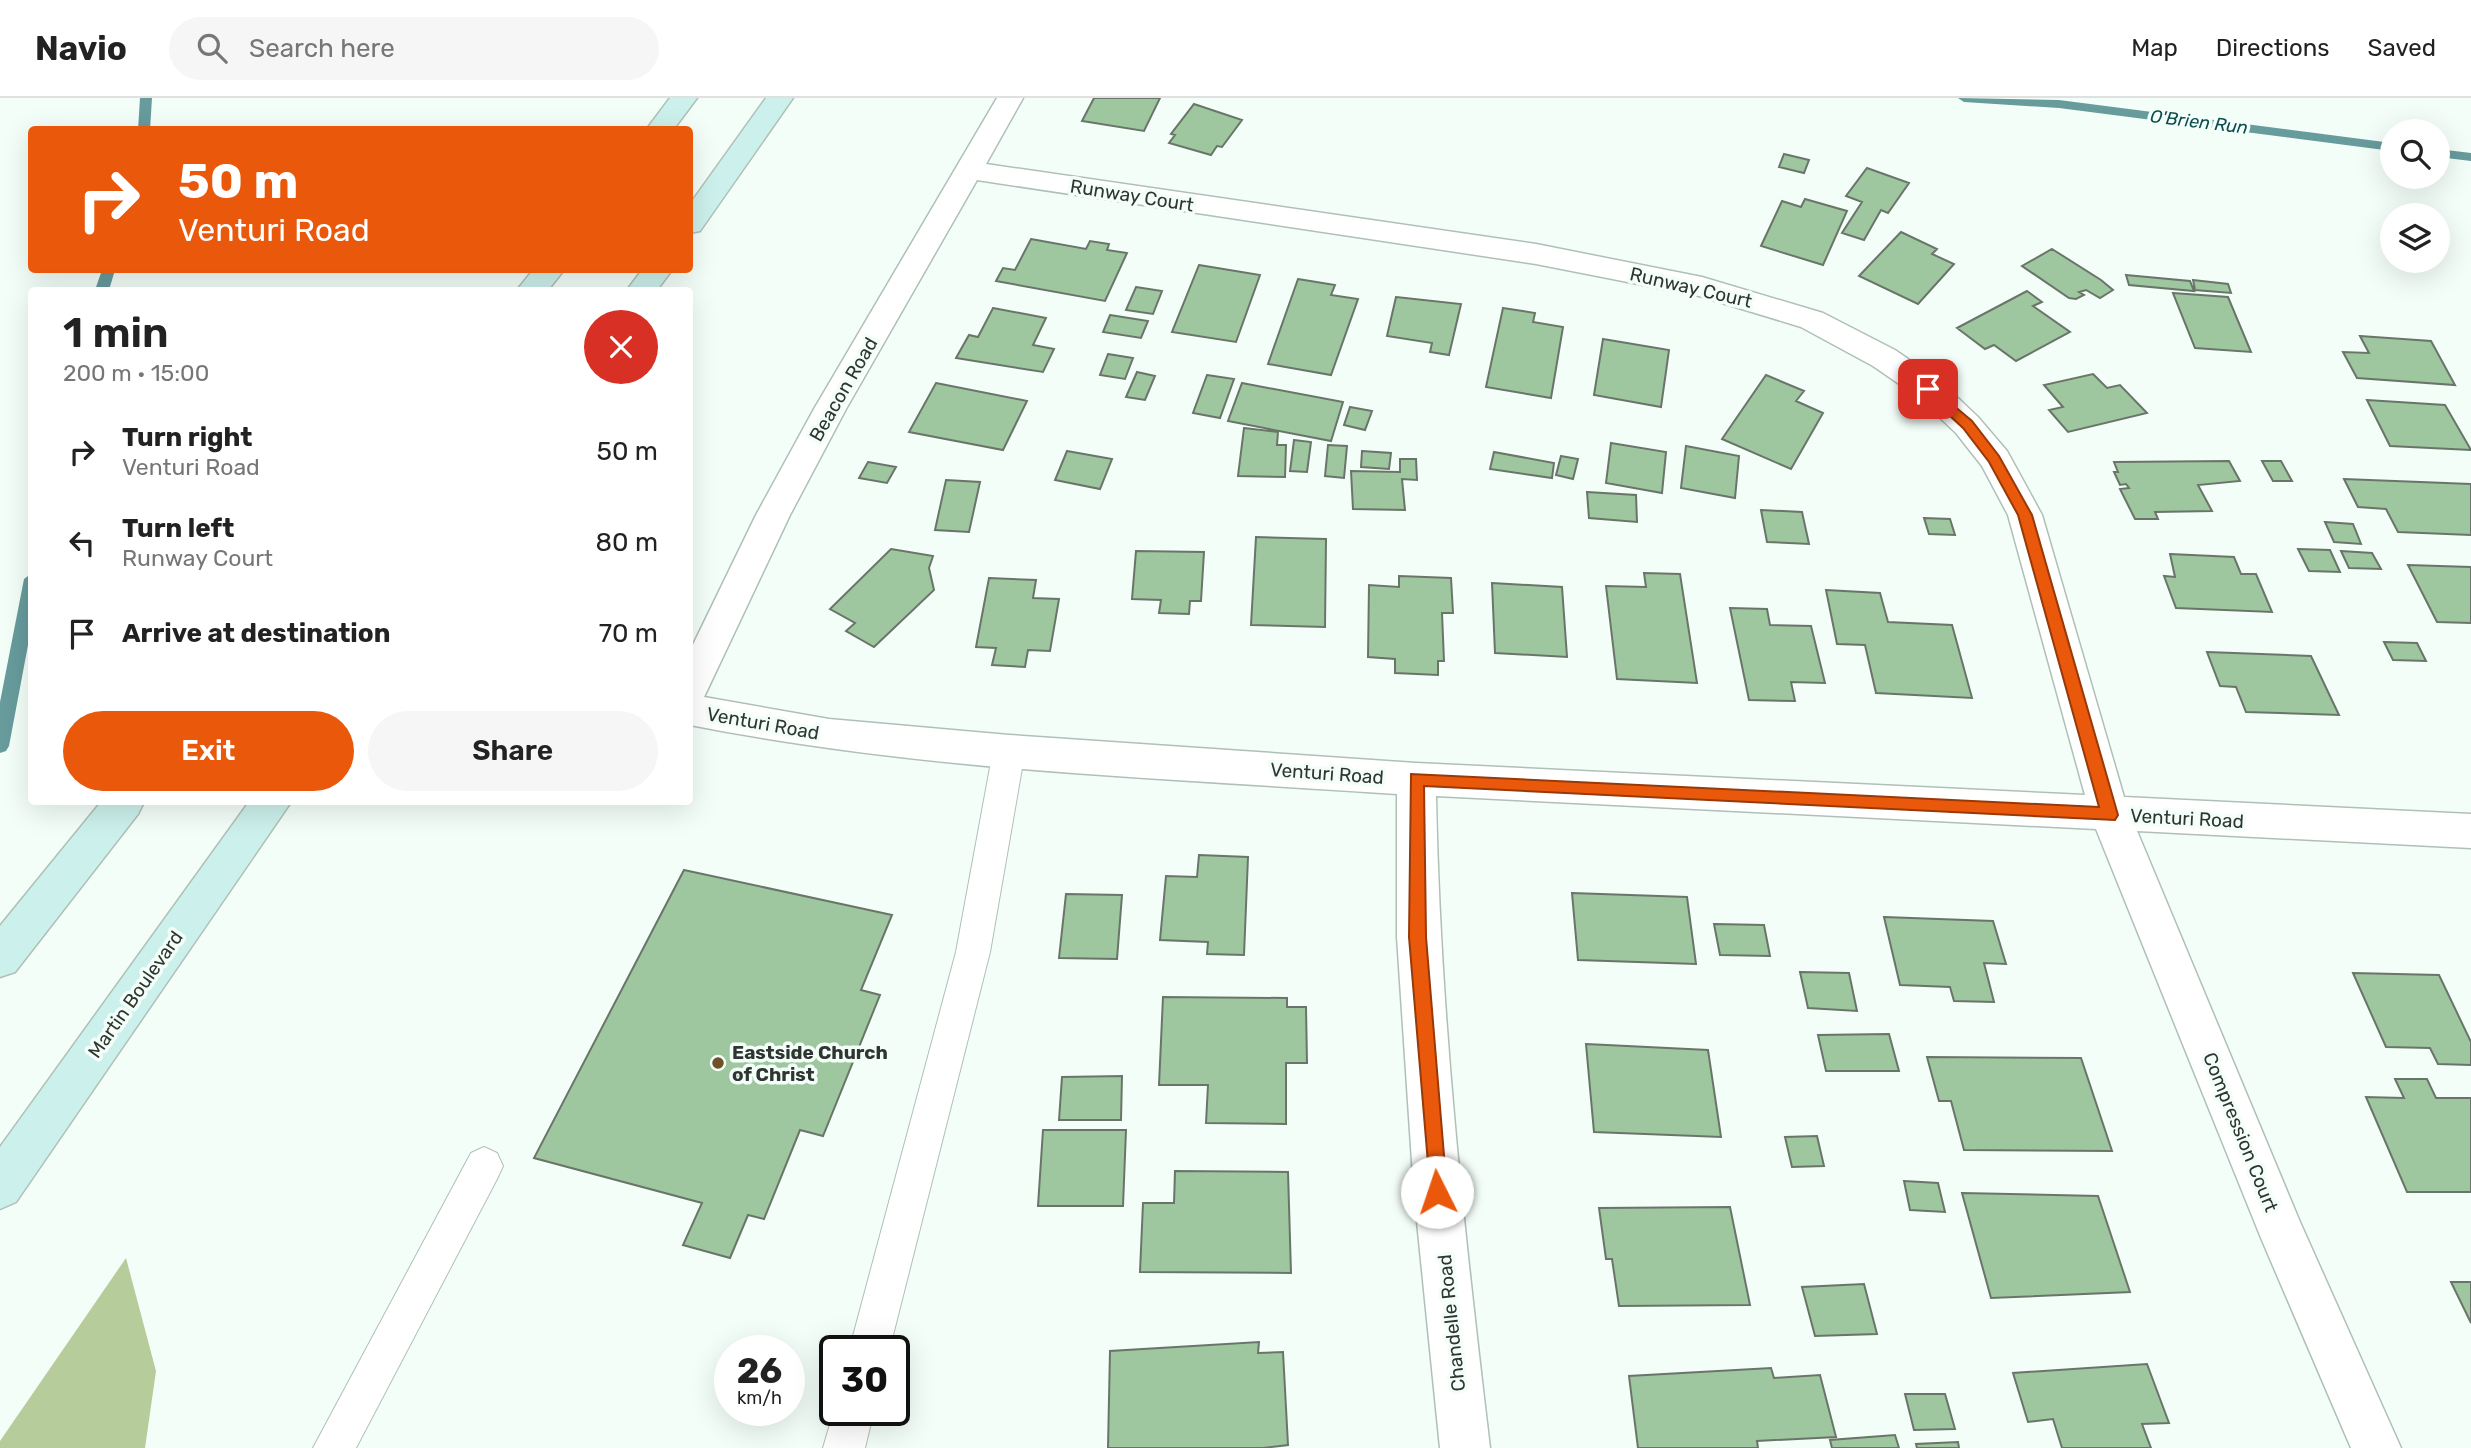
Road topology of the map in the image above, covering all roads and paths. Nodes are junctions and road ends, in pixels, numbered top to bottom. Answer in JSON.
{"nodes":[{"id":1,"x":684,"y":98,"type":"edge"},
{"id":2,"x":780,"y":98,"type":"edge"},
{"id":3,"x":1010,"y":98,"type":"edge"},
{"id":4,"x":662,"y":126,"type":"edge"},
{"id":5,"x":969,"y":170,"type":"junction"},
{"id":6,"x":693,"y":220,"type":"edge"},
{"id":7,"x":546,"y":273,"type":"edge"},
{"id":8,"x":535,"y":287,"type":"edge"},
{"id":9,"x":693,"y":682,"type":"edge"},
{"id":10,"x":693,"y":711,"type":"edge"},
{"id":11,"x":1009,"y":751,"type":"junction"},
{"id":12,"x":1416,"y":779,"type":"junction"},
{"id":13,"x":122,"y":805,"type":"edge"},
{"id":14,"x":269,"y":805,"type":"edge"},
{"id":15,"x":292,"y":805,"type":"edge"},
{"id":16,"x":2110,"y":815,"type":"junction"},
{"id":17,"x":2471,"y":831,"type":"edge"},
{"id":18,"x":244,"y":838,"type":"junction"},
{"id":19,"x":0,"y":958,"type":"edge"},
{"id":20,"x":484,"y":1166,"type":"dead end"},
{"id":21,"x":0,"y":1186,"type":"edge"},
{"id":22,"x":873,"y":1335,"type":"edge"},
{"id":23,"x":850,"y":1426,"type":"edge"},
{"id":24,"x":334,"y":1448,"type":"edge"},
{"id":25,"x":844,"y":1448,"type":"edge"},
{"id":26,"x":1465,"y":1448,"type":"edge"},
{"id":27,"x":2376,"y":1448,"type":"edge"}],
"edges":[{"from":1,"to":4,"type":"main road"},
{"from":2,"to":6,"type":"main road"},
{"from":3,"to":5,"type":"street","name":"Beacon Road"},
{"from":5,"to":9,"type":"street","name":"Beacon Road"},
{"from":5,"to":16,"type":"street","name":"Runway Court"},
{"from":7,"to":8,"type":"main road"},
{"from":10,"to":11,"type":"street","name":"Venturi Road"},
{"from":11,"to":12,"type":"street","name":"Venturi Road"},
{"from":11,"to":22,"type":"lane"},
{"from":12,"to":16,"type":"street","name":"Venturi Road"},
{"from":12,"to":26,"type":"street","name":"Chandelle Road"},
{"from":13,"to":19,"type":"main road"},
{"from":14,"to":18,"type":"main road","name":"Martin Boulevard"},
{"from":15,"to":18,"type":"main road"},
{"from":16,"to":17,"type":"street","name":"Venturi Road"},
{"from":16,"to":27,"type":"street","name":"Compression Court"},
{"from":18,"to":21,"type":"main road","name":"Martin Boulevard"},
{"from":20,"to":24,"type":"lane"},
{"from":23,"to":25,"type":"lane"}]}
